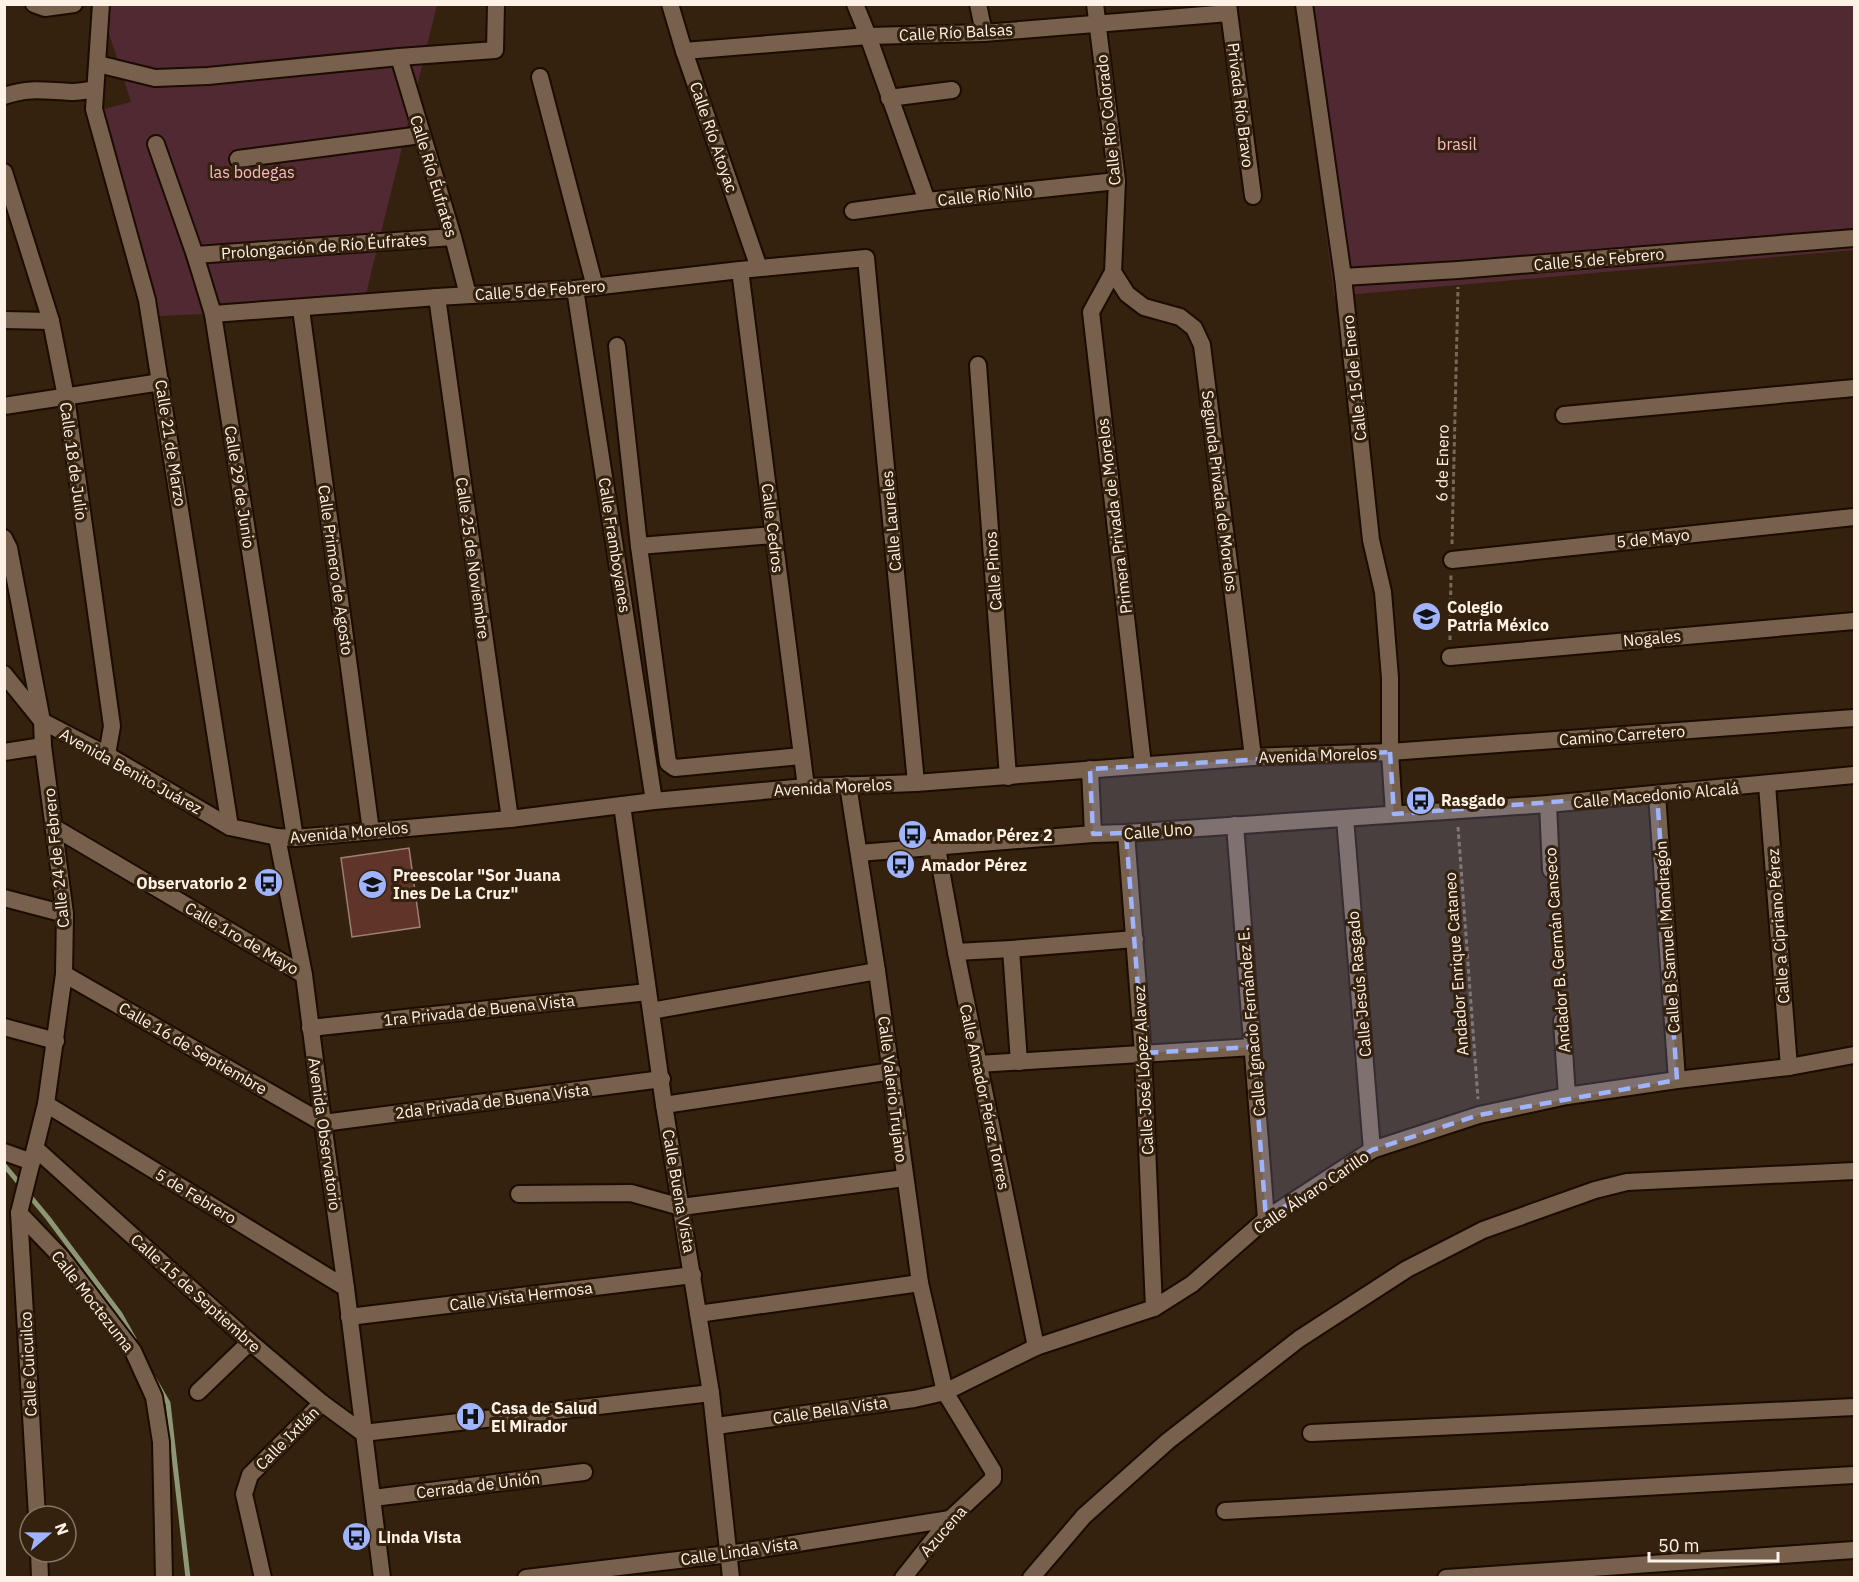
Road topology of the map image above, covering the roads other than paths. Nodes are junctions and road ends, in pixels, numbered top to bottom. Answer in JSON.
{"nodes":[{"id":1,"x":34,"y":4,"type":"edge"},
{"id":2,"x":74,"y":4,"type":"edge"},
{"id":3,"x":101,"y":4,"type":"edge"},
{"id":4,"x":496,"y":4,"type":"edge"},
{"id":5,"x":670,"y":4,"type":"edge"},
{"id":6,"x":855,"y":4,"type":"edge"},
{"id":7,"x":978,"y":4,"type":"edge"},
{"id":8,"x":1095,"y":4,"type":"edge"},
{"id":9,"x":1304,"y":4,"type":"edge"},
{"id":10,"x":1228,"y":9,"type":"edge"},
{"id":11,"x":1162,"y":11,"type":"edge"},
{"id":12,"x":1097,"y":22,"type":"junction"},
{"id":13,"x":984,"y":33,"type":"junction"},
{"id":14,"x":868,"y":36,"type":"junction"},
{"id":15,"x":684,"y":51,"type":"junction"},
{"id":16,"x":399,"y":57,"type":"junction"},
{"id":17,"x":98,"y":64,"type":"junction"},
{"id":18,"x":540,"y":77,"type":"dead end"},
{"id":19,"x":95,"y":90,"type":"junction"},
{"id":20,"x":952,"y":90,"type":"dead end"},
{"id":21,"x":4,"y":96,"type":"edge"},
{"id":22,"x":889,"y":98,"type":"junction"},
{"id":23,"x":421,"y":135,"type":"junction"},
{"id":24,"x":156,"y":144,"type":"dead end"},
{"id":25,"x":238,"y":159,"type":"dead end"},
{"id":26,"x":4,"y":172,"type":"edge"},
{"id":27,"x":1117,"y":181,"type":"junction"},
{"id":28,"x":1253,"y":196,"type":"dead end"},
{"id":29,"x":927,"y":201,"type":"junction"},
{"id":30,"x":853,"y":211,"type":"dead end"},
{"id":31,"x":453,"y":237,"type":"junction"},
{"id":32,"x":1854,"y":238,"type":"edge"},
{"id":33,"x":195,"y":255,"type":"junction"},
{"id":34,"x":866,"y":258,"type":"joint"},
{"id":35,"x":759,"y":268,"type":"junction"},
{"id":36,"x":740,"y":270,"type":"junction"},
{"id":37,"x":1113,"y":272,"type":"junction"},
{"id":38,"x":1343,"y":277,"type":"junction"},
{"id":39,"x":595,"y":287,"type":"junction"},
{"id":40,"x":575,"y":289,"type":"junction"},
{"id":41,"x":468,"y":295,"type":"junction"},
{"id":42,"x":437,"y":297,"type":"junction"},
{"id":43,"x":301,"y":309,"type":"junction"},
{"id":44,"x":213,"y":314,"type":"junction"},
{"id":45,"x":4,"y":320,"type":"edge"},
{"id":46,"x":51,"y":321,"type":"junction"},
{"id":47,"x":616,"y":346,"type":"dead end"},
{"id":48,"x":978,"y":365,"type":"dead end"},
{"id":49,"x":161,"y":382,"type":"junction"},
{"id":50,"x":1854,"y":388,"type":"edge"},
{"id":51,"x":66,"y":397,"type":"junction"},
{"id":52,"x":4,"y":406,"type":"edge"},
{"id":53,"x":1564,"y":415,"type":"dead end"},
{"id":54,"x":1854,"y":517,"type":"edge"},
{"id":55,"x":774,"y":535,"type":"junction"},
{"id":56,"x":4,"y":538,"type":"edge"},
{"id":57,"x":639,"y":546,"type":"junction"},
{"id":58,"x":1452,"y":560,"type":"road end"},
{"id":59,"x":1854,"y":621,"type":"edge"},
{"id":60,"x":1450,"y":657,"type":"road end"},
{"id":61,"x":4,"y":674,"type":"edge"},
{"id":62,"x":1854,"y":718,"type":"edge"},
{"id":63,"x":42,"y":721,"type":"junction"},
{"id":64,"x":43,"y":746,"type":"junction"},
{"id":65,"x":4,"y":752,"type":"edge"},
{"id":66,"x":1390,"y":752,"type":"junction"},
{"id":67,"x":106,"y":755,"type":"junction"},
{"id":68,"x":801,"y":756,"type":"junction"},
{"id":69,"x":1253,"y":757,"type":"junction"},
{"id":70,"x":1143,"y":765,"type":"junction"},
{"id":71,"x":1090,"y":769,"type":"junction"},
{"id":72,"x":1854,"y":775,"type":"edge"},
{"id":73,"x":1008,"y":777,"type":"junction"},
{"id":74,"x":916,"y":783,"type":"junction"},
{"id":75,"x":848,"y":785,"type":"junction"},
{"id":76,"x":1767,"y":785,"type":"junction"},
{"id":77,"x":806,"y":786,"type":"junction"},
{"id":78,"x":1657,"y":795,"type":"junction"},
{"id":79,"x":654,"y":801,"type":"junction"},
{"id":80,"x":1548,"y":804,"type":"junction"},
{"id":81,"x":622,"y":805,"type":"junction"},
{"id":82,"x":1457,"y":811,"type":"joint"},
{"id":83,"x":1394,"y":814,"type":"junction"},
{"id":84,"x":1345,"y":818,"type":"junction"},
{"id":85,"x":510,"y":819,"type":"junction"},
{"id":86,"x":1235,"y":825,"type":"junction"},
{"id":87,"x":230,"y":827,"type":"junction"},
{"id":88,"x":55,"y":828,"type":"junction"},
{"id":89,"x":371,"y":831,"type":"junction"},
{"id":90,"x":1126,"y":833,"type":"junction"},
{"id":91,"x":1093,"y":834,"type":"junction"},
{"id":92,"x":278,"y":837,"type":"junction"},
{"id":93,"x":295,"y":838,"type":"junction"},
{"id":94,"x":937,"y":848,"type":"junction"},
{"id":95,"x":859,"y":853,"type":"junction"},
{"id":96,"x":1551,"y":870,"type":"road end"},
{"id":97,"x":4,"y":898,"type":"edge"},
{"id":98,"x":65,"y":914,"type":"junction"},
{"id":99,"x":1135,"y":939,"type":"junction"},
{"id":100,"x":1011,"y":950,"type":"junction"},
{"id":101,"x":956,"y":952,"type":"junction"},
{"id":102,"x":877,"y":970,"type":"junction"},
{"id":103,"x":64,"y":974,"type":"junction"},
{"id":104,"x":304,"y":975,"type":"junction"},
{"id":105,"x":648,"y":992,"type":"junction"},
{"id":106,"x":651,"y":1011,"type":"junction"},
{"id":107,"x":1562,"y":1021,"type":"road end"},
{"id":108,"x":4,"y":1027,"type":"edge"},
{"id":109,"x":310,"y":1028,"type":"junction"},
{"id":110,"x":56,"y":1041,"type":"junction"},
{"id":111,"x":1253,"y":1047,"type":"junction"},
{"id":112,"x":1143,"y":1053,"type":"junction"},
{"id":113,"x":1854,"y":1055,"type":"edge"},
{"id":114,"x":1019,"y":1062,"type":"junction"},
{"id":115,"x":978,"y":1065,"type":"junction"},
{"id":116,"x":1789,"y":1067,"type":"junction"},
{"id":117,"x":892,"y":1071,"type":"junction"},
{"id":118,"x":662,"y":1079,"type":"junction"},
{"id":119,"x":1677,"y":1080,"type":"junction"},
{"id":120,"x":1567,"y":1096,"type":"junction"},
{"id":121,"x":46,"y":1104,"type":"junction"},
{"id":122,"x":664,"y":1105,"type":"junction"},
{"id":123,"x":322,"y":1122,"type":"junction"},
{"id":124,"x":1372,"y":1150,"type":"junction"},
{"id":125,"x":4,"y":1152,"type":"edge"},
{"id":126,"x":34,"y":1155,"type":"junction"},
{"id":127,"x":1854,"y":1172,"type":"edge"},
{"id":128,"x":905,"y":1178,"type":"junction"},
{"id":129,"x":519,"y":1194,"type":"dead end"},
{"id":130,"x":681,"y":1207,"type":"junction"},
{"id":131,"x":20,"y":1213,"type":"junction"},
{"id":132,"x":1266,"y":1219,"type":"junction"},
{"id":133,"x":693,"y":1275,"type":"junction"},
{"id":134,"x":920,"y":1283,"type":"junction"},
{"id":135,"x":346,"y":1288,"type":"junction"},
{"id":136,"x":1154,"y":1308,"type":"junction"},
{"id":137,"x":699,"y":1314,"type":"junction"},
{"id":138,"x":350,"y":1317,"type":"junction"},
{"id":139,"x":249,"y":1342,"type":"junction"},
{"id":140,"x":1036,"y":1347,"type":"junction"},
{"id":141,"x":198,"y":1392,"type":"dead end"},
{"id":142,"x":945,"y":1392,"type":"junction"},
{"id":143,"x":711,"y":1393,"type":"junction"},
{"id":144,"x":322,"y":1403,"type":"junction"},
{"id":145,"x":1854,"y":1407,"type":"edge"},
{"id":146,"x":716,"y":1426,"type":"junction"},
{"id":147,"x":363,"y":1433,"type":"junction"},
{"id":148,"x":1311,"y":1433,"type":"dead end"},
{"id":149,"x":584,"y":1472,"type":"dead end"},
{"id":150,"x":1854,"y":1475,"type":"edge"},
{"id":151,"x":985,"y":1486,"type":"joint"},
{"id":152,"x":373,"y":1498,"type":"junction"},
{"id":153,"x":36,"y":1504,"type":"edge"},
{"id":154,"x":1226,"y":1511,"type":"dead end"},
{"id":155,"x":950,"y":1519,"type":"junction"},
{"id":156,"x":1854,"y":1550,"type":"edge"},
{"id":157,"x":729,"y":1554,"type":"junction"},
{"id":158,"x":164,"y":1578,"type":"edge"},
{"id":159,"x":263,"y":1578,"type":"edge"},
{"id":160,"x":382,"y":1578,"type":"edge"},
{"id":161,"x":526,"y":1578,"type":"edge"},
{"id":162,"x":731,"y":1578,"type":"edge"},
{"id":163,"x":903,"y":1578,"type":"edge"},
{"id":164,"x":1031,"y":1578,"type":"edge"},
{"id":165,"x":1446,"y":1578,"type":"edge"}],
"edges":[{"from":1,"to":2,"type":"street"},
{"from":3,"to":17,"type":"street","name":"Calle 21 de Marzo"},
{"from":4,"to":16,"type":"street"},
{"from":5,"to":15,"type":"street","name":"Calle Río Atoyac"},
{"from":6,"to":14,"type":"street"},
{"from":7,"to":13,"type":"street"},
{"from":8,"to":12,"type":"street","name":"Calle Río Colorado"},
{"from":9,"to":38,"type":"street","name":"Calle 15 de Enero"},
{"from":10,"to":11,"type":"street","name":"Calle Río Balsas"},
{"from":10,"to":28,"type":"street","name":"Privada Río Bravo"},
{"from":11,"to":12,"type":"street","name":"Calle Río Balsas"},
{"from":12,"to":13,"type":"street","name":"Calle Río Balsas"},
{"from":12,"to":27,"type":"street","name":"Calle Río Colorado"},
{"from":13,"to":14,"type":"street","name":"Calle Río Balsas"},
{"from":14,"to":15,"type":"street","name":"Calle Río Balsas"},
{"from":14,"to":22,"type":"street"},
{"from":15,"to":35,"type":"street","name":"Calle Río Atoyac"},
{"from":16,"to":17,"type":"street"},
{"from":16,"to":23,"type":"street","name":"Calle Río Éufrates"},
{"from":17,"to":19,"type":"street","name":"Calle 21 de Marzo"},
{"from":18,"to":39,"type":"street"},
{"from":19,"to":21,"type":"street"},
{"from":19,"to":49,"type":"street","name":"Calle 21 de Marzo"},
{"from":20,"to":22,"type":"street"},
{"from":22,"to":29,"type":"street"},
{"from":23,"to":25,"type":"street"},
{"from":23,"to":31,"type":"street","name":"Calle Río Éufrates"},
{"from":24,"to":33,"type":"street","name":"Calle 29 de Junio"},
{"from":26,"to":46,"type":"street","name":"Calle 18 de Julio"},
{"from":27,"to":29,"type":"street","name":"Calle Río Nilo"},
{"from":27,"to":37,"type":"street","name":"Calle Río Colorado"},
{"from":29,"to":30,"type":"street","name":"Calle Río Nilo"},
{"from":31,"to":33,"type":"street","name":"Prolongación de Río Éufrates"},
{"from":31,"to":41,"type":"street","name":"Calle Río Éufrates"},
{"from":32,"to":38,"type":"street","name":"Calle 5 de Febrero"},
{"from":33,"to":44,"type":"street","name":"Calle 29 de Junio"},
{"from":34,"to":35,"type":"street","name":"Calle 5 de Febrero"},
{"from":34,"to":74,"type":"street","name":"Calle Laureles"},
{"from":35,"to":36,"type":"street","name":"Calle 5 de Febrero"},
{"from":36,"to":39,"type":"street","name":"Calle 5 de Febrero"},
{"from":36,"to":55,"type":"street","name":"Calle Cedros"},
{"from":37,"to":69,"type":"street","name":"Segunda Privada de Morelos"},
{"from":37,"to":70,"type":"street","name":"Primera Privada de Morelos"},
{"from":38,"to":66,"type":"street","name":"Calle 15 de Enero"},
{"from":39,"to":40,"type":"street","name":"Calle 5 de Febrero"},
{"from":40,"to":41,"type":"street","name":"Calle 5 de Febrero"},
{"from":40,"to":79,"type":"street","name":"Calle Framboyanes"},
{"from":41,"to":42,"type":"street","name":"Calle 5 de Febrero"},
{"from":42,"to":43,"type":"street","name":"Calle 5 de Febrero"},
{"from":42,"to":85,"type":"street","name":"Calle 25 de Noviembre"},
{"from":43,"to":44,"type":"street","name":"Calle 5 de Febrero"},
{"from":43,"to":89,"type":"street","name":"Calle Primero de Agosto"},
{"from":44,"to":93,"type":"street","name":"Calle 29 de Junio"},
{"from":45,"to":46,"type":"street"},
{"from":46,"to":51,"type":"street","name":"Calle 18 de Julio"},
{"from":47,"to":57,"type":"street"},
{"from":48,"to":73,"type":"street","name":"Calle Pinos"},
{"from":49,"to":51,"type":"street"},
{"from":49,"to":87,"type":"street","name":"Calle 21 de Marzo"},
{"from":50,"to":53,"type":"street"},
{"from":51,"to":52,"type":"street"},
{"from":51,"to":67,"type":"street","name":"Calle 18 de Julio"},
{"from":54,"to":58,"type":"street","name":"5 de Mayo"},
{"from":55,"to":57,"type":"street"},
{"from":55,"to":68,"type":"street","name":"Calle Cedros"},
{"from":56,"to":63,"type":"street","name":"Calle 24 de Febrero"},
{"from":57,"to":68,"type":"street"},
{"from":59,"to":60,"type":"street","name":"Nogales"},
{"from":61,"to":63,"type":"street","name":"Avenida Benito Juárez"},
{"from":62,"to":66,"type":"street","name":"Camino Carretero"},
{"from":63,"to":64,"type":"street","name":"Calle 24 de Febrero"},
{"from":63,"to":67,"type":"street","name":"Avenida Benito Juárez"},
{"from":64,"to":65,"type":"street"},
{"from":64,"to":88,"type":"street","name":"Calle 24 de Febrero"},
{"from":66,"to":69,"type":"street","name":"Avenida Morelos"},
{"from":66,"to":83,"type":"street","name":"Calle 15 de Enero"},
{"from":67,"to":87,"type":"street","name":"Avenida Benito Juárez"},
{"from":68,"to":77,"type":"street","name":"Calle Cedros"},
{"from":69,"to":70,"type":"street","name":"Avenida Morelos"},
{"from":70,"to":71,"type":"street","name":"Avenida Morelos"},
{"from":71,"to":73,"type":"street","name":"Avenida Morelos"},
{"from":71,"to":91,"type":"street"},
{"from":72,"to":76,"type":"street","name":"Calle Macedonio Alcalá"},
{"from":73,"to":74,"type":"street","name":"Avenida Morelos"},
{"from":74,"to":75,"type":"street","name":"Avenida Morelos"},
{"from":75,"to":77,"type":"street","name":"Avenida Morelos"},
{"from":75,"to":95,"type":"street","name":"Calle Valerio Trujano"},
{"from":76,"to":78,"type":"street","name":"Calle Macedonio Alcalá"},
{"from":76,"to":116,"type":"street","name":"Calle a Cipriano Pérez"},
{"from":77,"to":79,"type":"street","name":"Avenida Morelos"},
{"from":78,"to":80,"type":"street","name":"Calle Macedonio Alcalá"},
{"from":78,"to":119,"type":"street","name":"Calle B Samuel Mondragón"},
{"from":79,"to":81,"type":"street","name":"Avenida Morelos"},
{"from":80,"to":82,"type":"street","name":"Calle Macedonio Alcalá"},
{"from":80,"to":96,"type":"street","name":"Andador B. Germán Canseco"},
{"from":81,"to":85,"type":"street","name":"Avenida Morelos"},
{"from":81,"to":105,"type":"street","name":"Calle Buena Vista"},
{"from":82,"to":83,"type":"street","name":"Calle Uno"},
{"from":83,"to":84,"type":"street","name":"Calle Uno"},
{"from":84,"to":86,"type":"street","name":"Calle Uno"},
{"from":84,"to":124,"type":"street","name":"Calle Jesús Rasgado"},
{"from":85,"to":89,"type":"street","name":"Avenida Morelos"},
{"from":86,"to":90,"type":"street","name":"Calle Uno"},
{"from":86,"to":111,"type":"street","name":"Calle Ignacio Fernández E."},
{"from":87,"to":92,"type":"street","name":"Avenida Benito Juárez"},
{"from":88,"to":98,"type":"street","name":"Calle 24 de Febrero"},
{"from":88,"to":104,"type":"street","name":"Calle 1ro de Mayo"},
{"from":89,"to":93,"type":"street","name":"Avenida Morelos"},
{"from":90,"to":91,"type":"street","name":"Calle Uno"},
{"from":90,"to":99,"type":"street","name":"Calle José López Alavez"},
{"from":91,"to":94,"type":"street","name":"Calle Uno"},
{"from":92,"to":93,"type":"street","name":"Avenida Morelos"},
{"from":92,"to":104,"type":"street","name":"Avenida Observatorio"},
{"from":94,"to":95,"type":"street","name":"Calle Uno"},
{"from":94,"to":101,"type":"street","name":"Calle Amador Pérez Torres"},
{"from":95,"to":102,"type":"street","name":"Calle Valerio Trujano"},
{"from":97,"to":98,"type":"street"},
{"from":98,"to":103,"type":"street","name":"Calle 24 de Febrero"},
{"from":99,"to":100,"type":"street"},
{"from":99,"to":112,"type":"street","name":"Calle José López Alavez"},
{"from":100,"to":101,"type":"street"},
{"from":100,"to":114,"type":"street"},
{"from":101,"to":115,"type":"street","name":"Calle Amador Pérez Torres"},
{"from":102,"to":106,"type":"street"},
{"from":102,"to":117,"type":"street","name":"Calle Valerio Trujano"},
{"from":103,"to":110,"type":"street","name":"Calle 24 de Febrero"},
{"from":103,"to":123,"type":"street","name":"Calle 16 de Septiembre"},
{"from":104,"to":109,"type":"street","name":"Avenida Observatorio"},
{"from":105,"to":106,"type":"street","name":"Calle Buena Vista"},
{"from":105,"to":109,"type":"street","name":"1ra Privada de Buena Vista"},
{"from":106,"to":118,"type":"street","name":"Calle Buena Vista"},
{"from":107,"to":120,"type":"street","name":"Andador B. Germán Canseco"},
{"from":108,"to":110,"type":"street"},
{"from":109,"to":123,"type":"street","name":"Avenida Observatorio"},
{"from":110,"to":121,"type":"street","name":"Calle 24 de Febrero"},
{"from":111,"to":112,"type":"street"},
{"from":111,"to":132,"type":"street","name":"Calle Ignacio Fernández E."},
{"from":112,"to":114,"type":"street"},
{"from":112,"to":136,"type":"street","name":"Calle José López Alavez"},
{"from":113,"to":116,"type":"street","name":"Calle Álvaro Carillo"},
{"from":114,"to":115,"type":"street"},
{"from":115,"to":140,"type":"street","name":"Calle Amador Pérez Torres"},
{"from":116,"to":119,"type":"street","name":"Calle Álvaro Carillo"},
{"from":117,"to":122,"type":"street"},
{"from":117,"to":128,"type":"street","name":"Calle Valerio Trujano"},
{"from":118,"to":122,"type":"street","name":"Calle Buena Vista"},
{"from":118,"to":123,"type":"street","name":"2da Privada de Buena Vista"},
{"from":119,"to":120,"type":"street","name":"Calle Álvaro Carillo"},
{"from":120,"to":124,"type":"street","name":"Calle Álvaro Carillo"},
{"from":121,"to":126,"type":"street","name":"Calle 24 de Febrero"},
{"from":121,"to":135,"type":"street","name":"5 de Febrero"},
{"from":122,"to":130,"type":"street","name":"Calle Buena Vista"},
{"from":123,"to":135,"type":"street","name":"Avenida Observatorio"},
{"from":124,"to":132,"type":"street","name":"Calle Álvaro Carillo"},
{"from":125,"to":126,"type":"street"},
{"from":126,"to":131,"type":"street","name":"Calle 24 de Febrero"},
{"from":126,"to":139,"type":"street","name":"Calle 15 de Septiembre"},
{"from":127,"to":164,"type":"street"},
{"from":128,"to":130,"type":"street"},
{"from":128,"to":134,"type":"street","name":"Calle Valerio Trujano"},
{"from":129,"to":130,"type":"street"},
{"from":130,"to":133,"type":"street","name":"Calle Buena Vista"},
{"from":131,"to":153,"type":"street","name":"Calle Cuicuilco"},
{"from":131,"to":158,"type":"street","name":"Calle Moctezuma"},
{"from":132,"to":136,"type":"street","name":"Calle Álvaro Carillo"},
{"from":133,"to":137,"type":"street","name":"Calle Buena Vista"},
{"from":133,"to":138,"type":"street","name":"Calle Vista Hermosa"},
{"from":134,"to":137,"type":"street"},
{"from":134,"to":142,"type":"street","name":"Calle Valerio Trujano"},
{"from":135,"to":138,"type":"street","name":"Avenida Observatorio"},
{"from":136,"to":140,"type":"street","name":"Calle Álvaro Carillo"},
{"from":137,"to":143,"type":"street","name":"Calle Buena Vista"},
{"from":138,"to":147,"type":"street","name":"Avenida Observatorio"},
{"from":139,"to":141,"type":"street"},
{"from":139,"to":144,"type":"street","name":"Calle 15 de Septiembre"},
{"from":140,"to":142,"type":"street","name":"Calle Álvaro Carillo"},
{"from":142,"to":146,"type":"street","name":"Calle Bella Vista"},
{"from":142,"to":151,"type":"street","name":"Calle Valerio Trujano"},
{"from":143,"to":146,"type":"street","name":"Calle Buena Vista"},
{"from":143,"to":147,"type":"street"},
{"from":144,"to":147,"type":"street","name":"Calle 15 de Septiembre"},
{"from":144,"to":159,"type":"street","name":"Calle Ixtlán"},
{"from":145,"to":148,"type":"street"},
{"from":146,"to":157,"type":"street","name":"Calle Buena Vista"},
{"from":147,"to":152,"type":"street","name":"Avenida Observatorio"},
{"from":149,"to":152,"type":"street","name":"Cerrada de Unión"},
{"from":150,"to":154,"type":"street"},
{"from":151,"to":155,"type":"street","name":"Azucena"},
{"from":152,"to":160,"type":"street","name":"Avenida Observatorio"},
{"from":155,"to":157,"type":"street","name":"Calle Linda Vista"},
{"from":155,"to":163,"type":"street","name":"Azucena"},
{"from":156,"to":165,"type":"street"},
{"from":157,"to":161,"type":"street","name":"Calle Linda Vista"},
{"from":157,"to":162,"type":"street","name":"Calle Buena Vista"}]}
